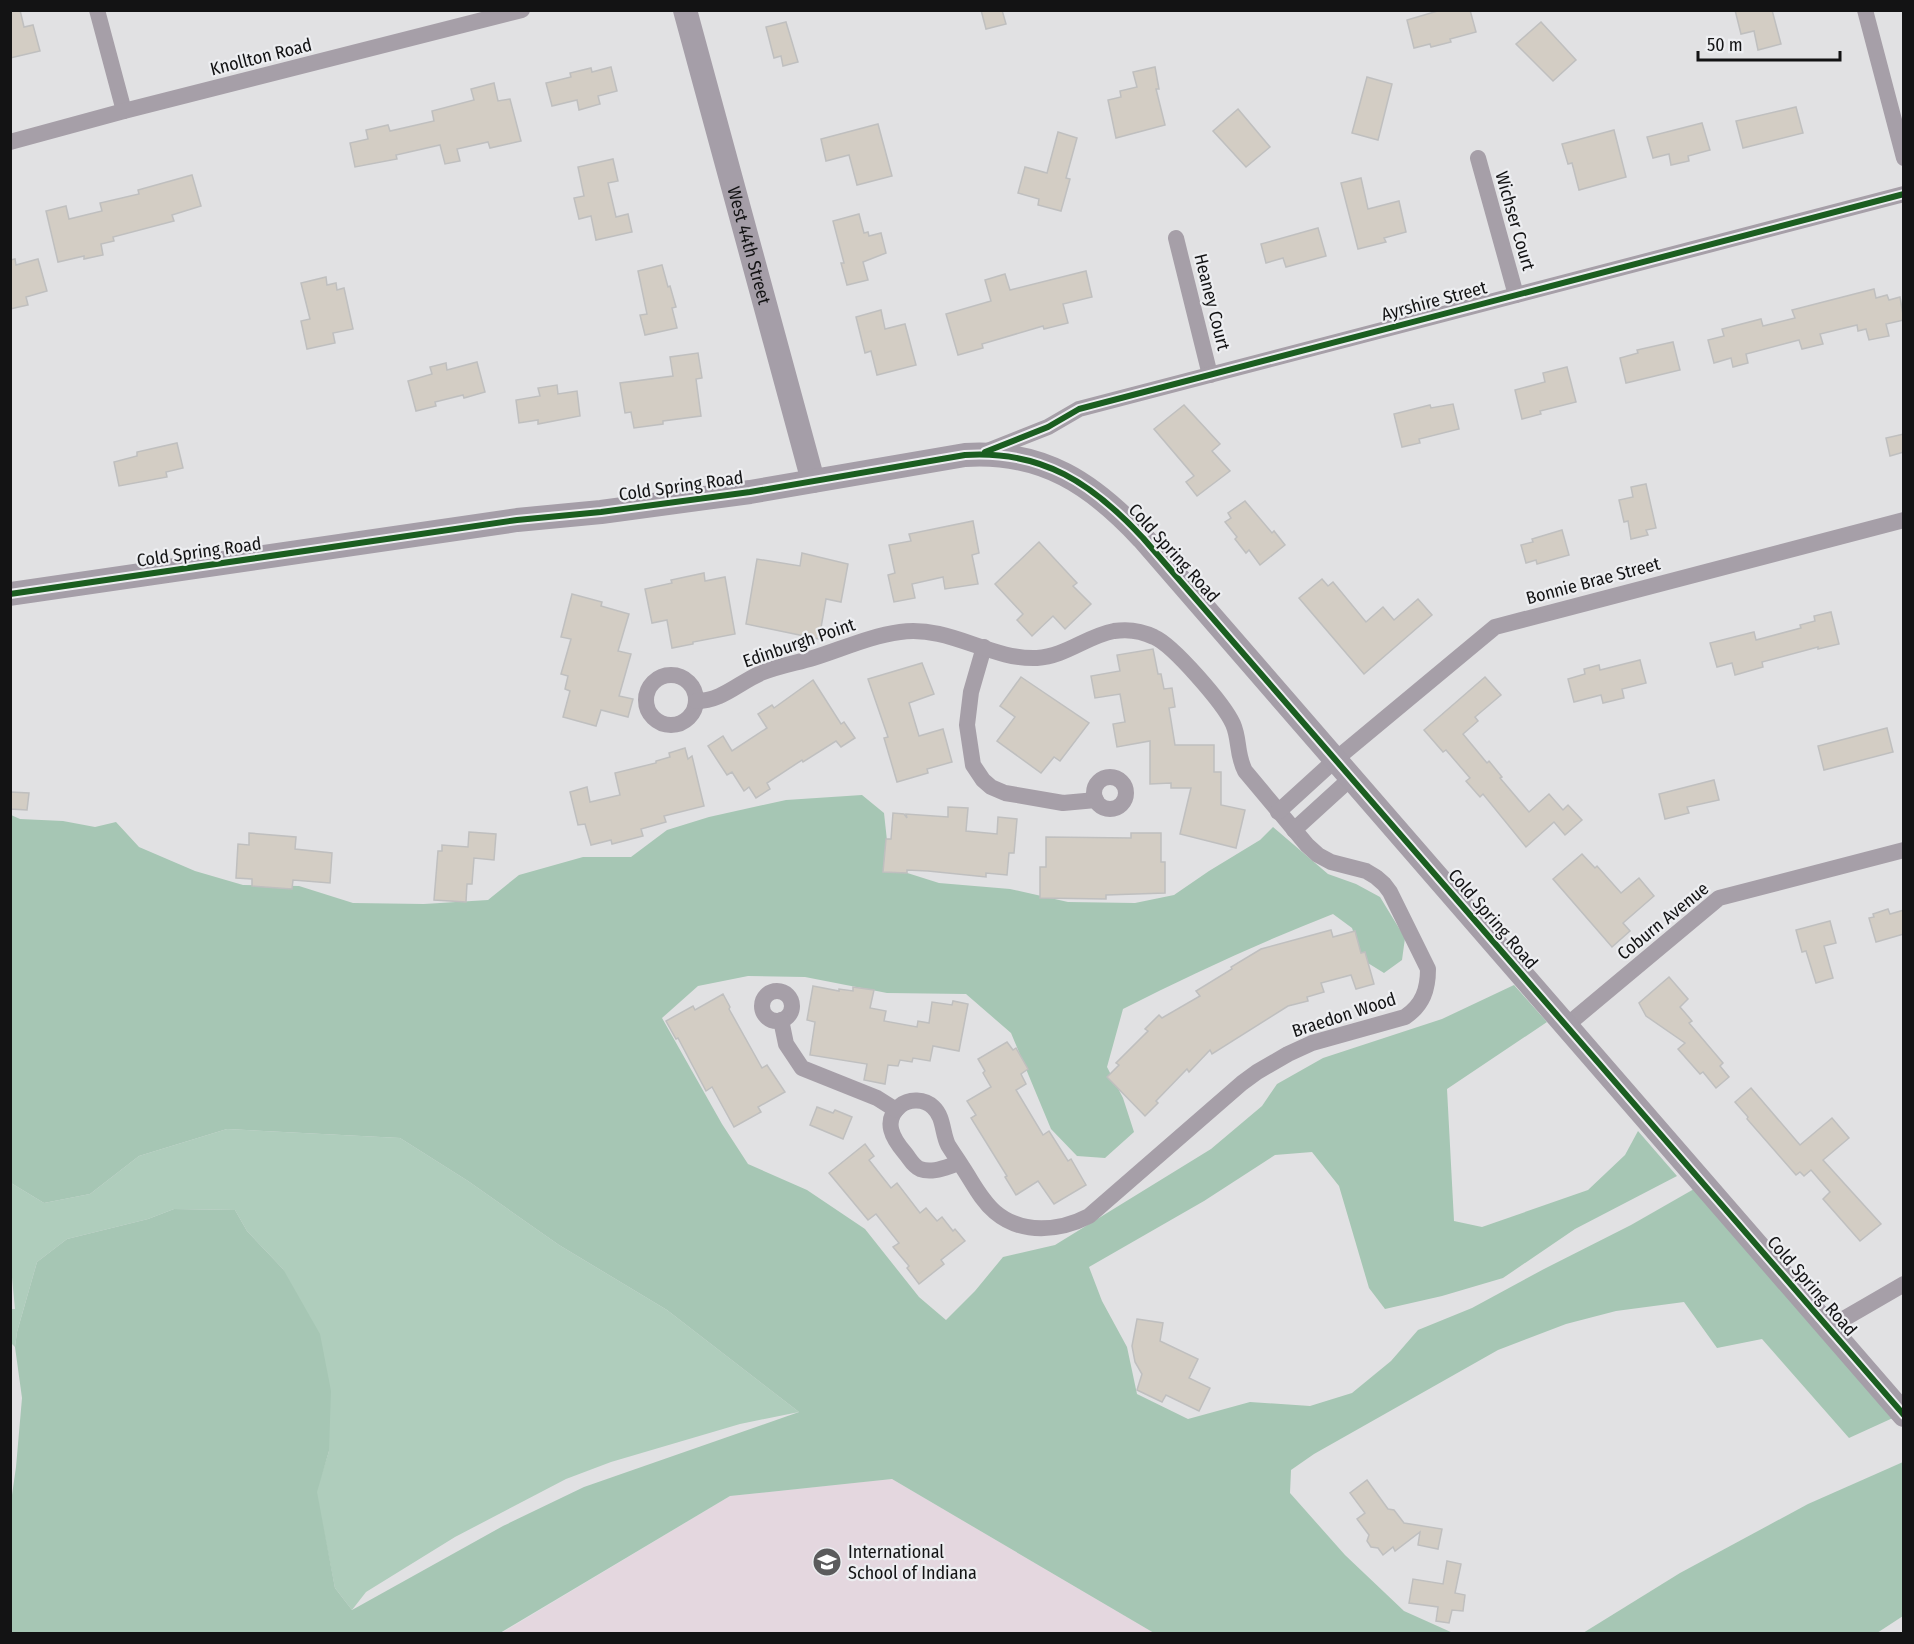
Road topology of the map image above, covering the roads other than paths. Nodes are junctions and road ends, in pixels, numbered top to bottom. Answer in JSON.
{"nodes":[{"id":1,"x":97,"y":10,"type":"edge"},
{"id":2,"x":522,"y":10,"type":"edge"},
{"id":3,"x":685,"y":10,"type":"edge"},
{"id":4,"x":1865,"y":10,"type":"edge"},
{"id":5,"x":124,"y":111,"type":"junction"},
{"id":6,"x":10,"y":142,"type":"edge"},
{"id":7,"x":1478,"y":158,"type":"dead end"},
{"id":8,"x":1904,"y":158,"type":"edge"},
{"id":9,"x":1904,"y":194,"type":"edge"},
{"id":10,"x":1176,"y":238,"type":"dead end"},
{"id":11,"x":1516,"y":295,"type":"junction"},
{"id":12,"x":1210,"y":375,"type":"junction"},
{"id":13,"x":979,"y":454,"type":"junction"},
{"id":14,"x":813,"y":481,"type":"junction"},
{"id":15,"x":1904,"y":520,"type":"edge"},
{"id":16,"x":10,"y":594,"type":"edge"},
{"id":17,"x":984,"y":647,"type":"junction"},
{"id":18,"x":696,"y":701,"type":"dead end"},
{"id":19,"x":1342,"y":770,"type":"junction"},
{"id":20,"x":1096,"y":800,"type":"dead end"},
{"id":21,"x":1278,"y":812,"type":"junction"},
{"id":22,"x":1294,"y":830,"type":"junction"},
{"id":23,"x":1904,"y":850,"type":"edge"},
{"id":24,"x":781,"y":1020,"type":"dead end"},
{"id":25,"x":1567,"y":1025,"type":"junction"},
{"id":26,"x":896,"y":1110,"type":"junction"},
{"id":27,"x":960,"y":1163,"type":"junction"},
{"id":28,"x":1904,"y":1284,"type":"edge"},
{"id":29,"x":1828,"y":1328,"type":"junction"},
{"id":30,"x":1904,"y":1415,"type":"edge"}],
"edges":[{"from":1,"to":5,"type":"street"},
{"from":2,"to":5,"type":"street","name":"Knollton Road"},
{"from":3,"to":14,"type":"street","name":"West 44th Street"},
{"from":4,"to":8,"type":"street"},
{"from":5,"to":6,"type":"street","name":"Knollton Road"},
{"from":7,"to":11,"type":"street","name":"Wichser Court"},
{"from":9,"to":11,"type":"street","name":"Ayrshire Street"},
{"from":10,"to":12,"type":"street","name":"Heaney Court"},
{"from":11,"to":12,"type":"street","name":"Ayrshire Street"},
{"from":12,"to":13,"type":"street","name":"Ayrshire Street"},
{"from":13,"to":14,"type":"street","name":"Cold Spring Road"},
{"from":13,"to":19,"type":"street","name":"Cold Spring Road"},
{"from":14,"to":16,"type":"street","name":"Cold Spring Road"},
{"from":15,"to":19,"type":"street","name":"Bonnie Brae Street"},
{"from":17,"to":18,"type":"street","name":"Edinburgh Point"},
{"from":17,"to":20,"type":"street"},
{"from":17,"to":21,"type":"street","name":"Braedon Wood"},
{"from":19,"to":21,"type":"street"},
{"from":19,"to":22,"type":"street"},
{"from":19,"to":25,"type":"street","name":"Cold Spring Road"},
{"from":21,"to":22,"type":"street","name":"Braedon Wood"},
{"from":22,"to":27,"type":"street","name":"Braedon Wood"},
{"from":23,"to":25,"type":"street","name":"Coburn Avenue"},
{"from":24,"to":26,"type":"street"},
{"from":25,"to":29,"type":"street","name":"Cold Spring Road"},
{"from":26,"to":27,"type":"street"},
{"from":26,"to":27,"type":"street"},
{"from":28,"to":29,"type":"street"},
{"from":29,"to":30,"type":"street","name":"Cold Spring Road"}]}
